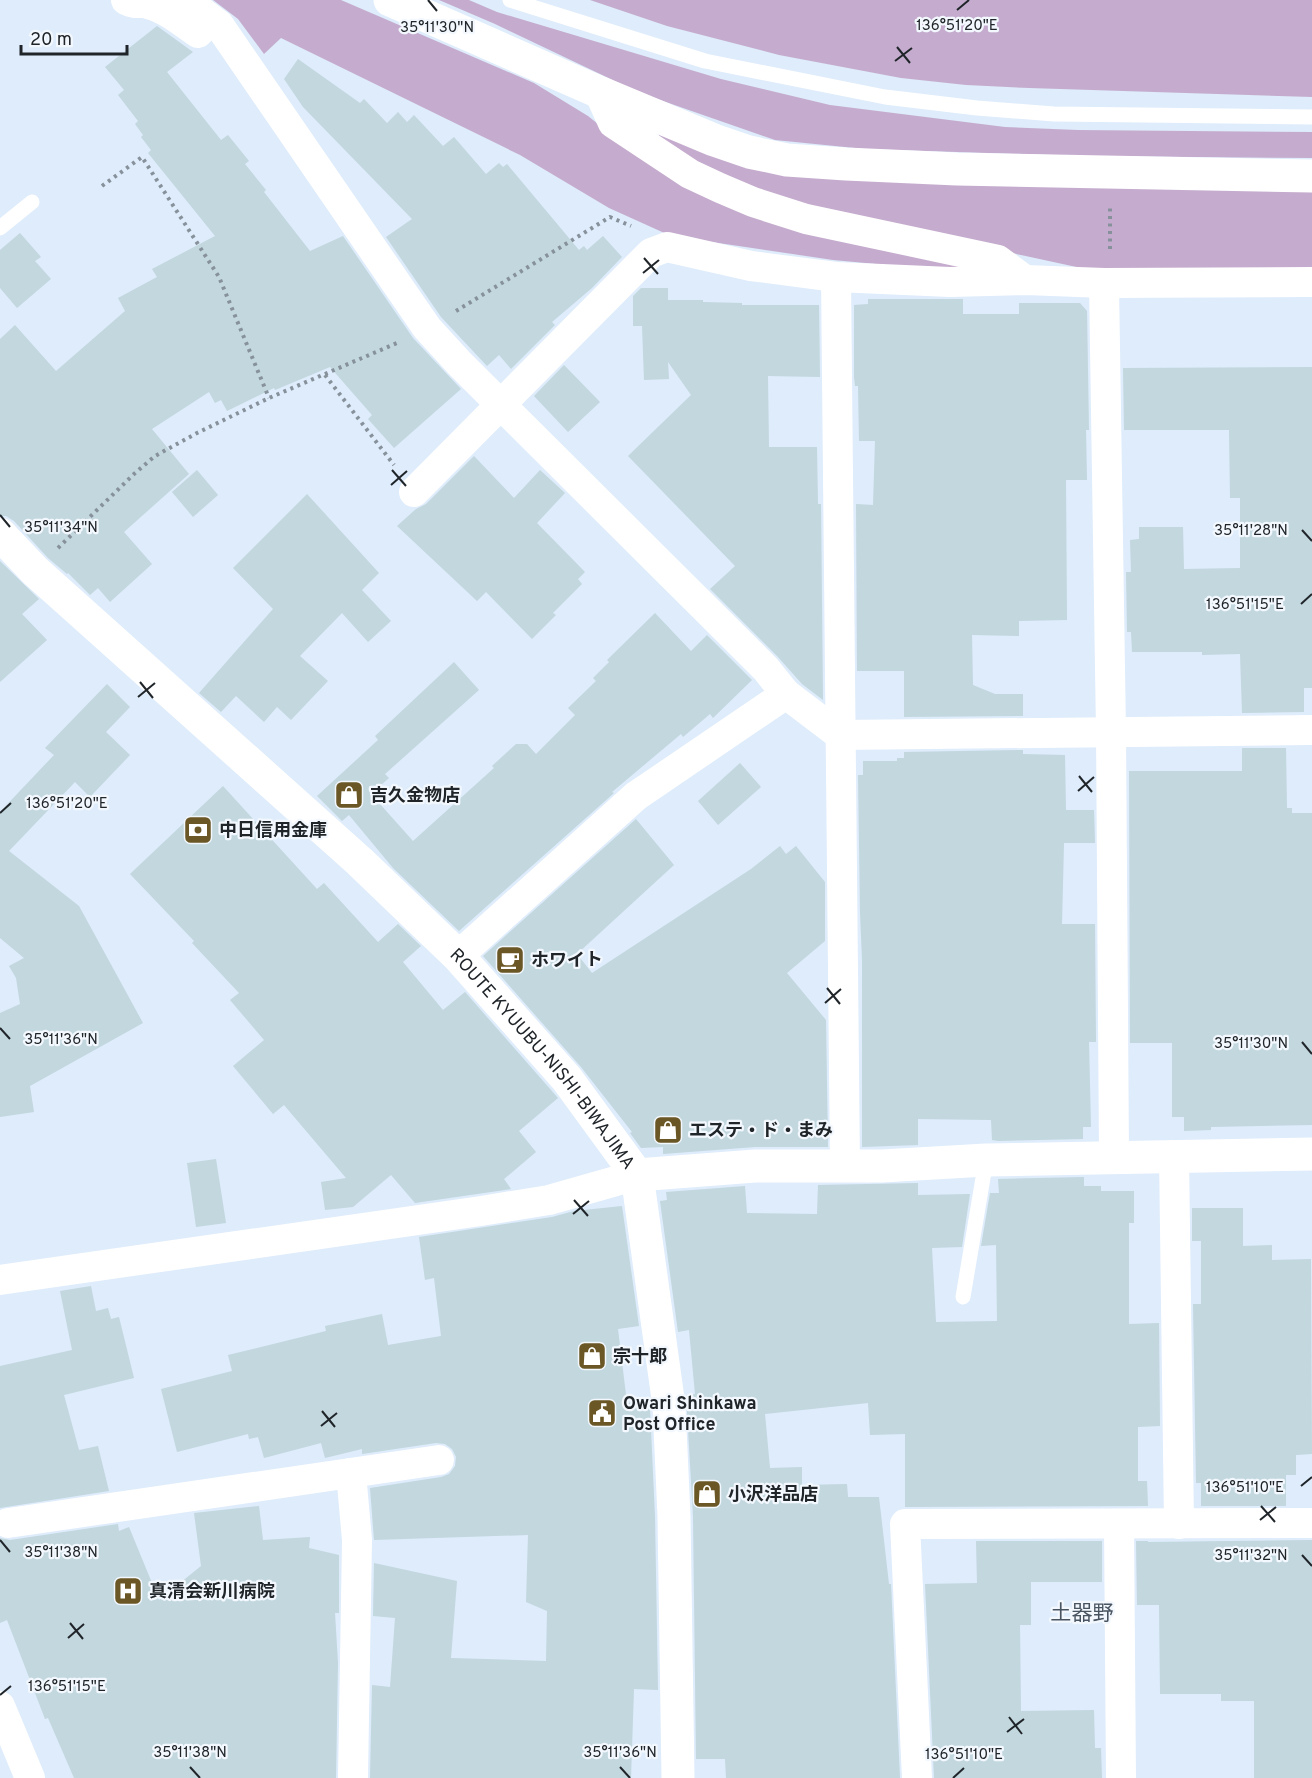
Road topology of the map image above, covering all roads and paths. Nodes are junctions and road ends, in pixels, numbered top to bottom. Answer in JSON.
{"nodes":[{"id":1,"x":126,"y":0,"type":"edge"},
{"id":2,"x":186,"y":0,"type":"edge"},
{"id":3,"x":390,"y":0,"type":"edge"},
{"id":4,"x":510,"y":0,"type":"edge"},
{"id":5,"x":211,"y":19,"type":"junction"},
{"id":6,"x":599,"y":92,"type":"junction"},
{"id":7,"x":1312,"y":117,"type":"edge"},
{"id":8,"x":1111,"y":172,"type":"junction"},
{"id":9,"x":1312,"y":176,"type":"edge"},
{"id":10,"x":102,"y":186,"type":"dead end"},
{"id":11,"x":32,"y":202,"type":"dead end"},
{"id":12,"x":0,"y":228,"type":"edge"},
{"id":13,"x":667,"y":247,"type":"junction"},
{"id":14,"x":836,"y":278,"type":"junction"},
{"id":15,"x":1024,"y":280,"type":"junction"},
{"id":16,"x":1312,"y":282,"type":"edge"},
{"id":17,"x":1106,"y":283,"type":"junction"},
{"id":18,"x":427,"y":328,"type":"junction"},
{"id":19,"x":325,"y":375,"type":"junction"},
{"id":20,"x":269,"y":398,"type":"junction"},
{"id":21,"x":501,"y":404,"type":"junction"},
{"id":22,"x":414,"y":492,"type":"joint"},
{"id":23,"x":0,"y":534,"type":"edge"},
{"id":24,"x":35,"y":570,"type":"junction"},
{"id":25,"x":786,"y":694,"type":"junction"},
{"id":26,"x":1312,"y":730,"type":"edge"},
{"id":27,"x":1111,"y":732,"type":"junction"},
{"id":28,"x":840,"y":735,"type":"junction"},
{"id":29,"x":458,"y":956,"type":"junction"},
{"id":30,"x":1312,"y":1154,"type":"edge"},
{"id":31,"x":1174,"y":1155,"type":"junction"},
{"id":32,"x":1114,"y":1156,"type":"junction"},
{"id":33,"x":986,"y":1160,"type":"junction"},
{"id":34,"x":844,"y":1167,"type":"junction"},
{"id":35,"x":638,"y":1175,"type":"junction"},
{"id":36,"x":0,"y":1280,"type":"edge"},
{"id":37,"x":963,"y":1297,"type":"dead end"},
{"id":38,"x":439,"y":1460,"type":"dead end"},
{"id":39,"x":351,"y":1473,"type":"junction"},
{"id":40,"x":8,"y":1523,"type":"dead end"},
{"id":41,"x":1312,"y":1523,"type":"edge"},
{"id":42,"x":1119,"y":1524,"type":"junction"},
{"id":43,"x":1179,"y":1524,"type":"junction"},
{"id":44,"x":0,"y":1706,"type":"edge"},
{"id":45,"x":30,"y":1778,"type":"edge"},
{"id":46,"x":353,"y":1778,"type":"edge"},
{"id":47,"x":678,"y":1778,"type":"edge"},
{"id":48,"x":917,"y":1778,"type":"edge"},
{"id":49,"x":1121,"y":1778,"type":"edge"}],
"edges":[{"from":1,"to":5,"type":"street"},
{"from":2,"to":5,"type":"street"},
{"from":3,"to":6,"type":"street"},
{"from":4,"to":7,"type":"lane"},
{"from":5,"to":18,"type":"street"},
{"from":6,"to":8,"type":"street"},
{"from":6,"to":15,"type":"street"},
{"from":8,"to":9,"type":"street"},
{"from":8,"to":17,"type":"path"},
{"from":10,"to":20,"type":"path"},
{"from":11,"to":12,"type":"lane"},
{"from":13,"to":14,"type":"street"},
{"from":13,"to":18,"type":"path"},
{"from":13,"to":21,"type":"street"},
{"from":14,"to":15,"type":"street"},
{"from":14,"to":28,"type":"street"},
{"from":15,"to":17,"type":"street"},
{"from":16,"to":17,"type":"street"},
{"from":17,"to":27,"type":"street"},
{"from":18,"to":19,"type":"path"},
{"from":18,"to":21,"type":"street"},
{"from":19,"to":20,"type":"path"},
{"from":19,"to":22,"type":"path"},
{"from":20,"to":24,"type":"path"},
{"from":21,"to":22,"type":"street"},
{"from":21,"to":25,"type":"street"},
{"from":23,"to":24,"type":"street","name":"ROUTE KYUUBU-NISHI-BIWAJIMA"},
{"from":24,"to":29,"type":"street","name":"ROUTE KYUUBU-NISHI-BIWAJIMA"},
{"from":25,"to":28,"type":"street"},
{"from":25,"to":29,"type":"street"},
{"from":26,"to":27,"type":"street"},
{"from":27,"to":28,"type":"street"},
{"from":27,"to":32,"type":"street"},
{"from":28,"to":34,"type":"street"},
{"from":29,"to":35,"type":"street","name":"ROUTE KYUUBU-NISHI-BIWAJIMA"},
{"from":30,"to":31,"type":"street"},
{"from":31,"to":32,"type":"street"},
{"from":31,"to":43,"type":"street"},
{"from":32,"to":33,"type":"street"},
{"from":33,"to":34,"type":"street"},
{"from":33,"to":37,"type":"lane"},
{"from":34,"to":35,"type":"street"},
{"from":35,"to":36,"type":"street"},
{"from":35,"to":47,"type":"street","name":"ROUTE KYUUBU-NISHI-BIWAJIMA"},
{"from":38,"to":39,"type":"street"},
{"from":39,"to":40,"type":"street"},
{"from":39,"to":46,"type":"street"},
{"from":41,"to":43,"type":"street"},
{"from":42,"to":43,"type":"street"},
{"from":42,"to":48,"type":"street"},
{"from":42,"to":49,"type":"street"},
{"from":44,"to":45,"type":"street"}]}
